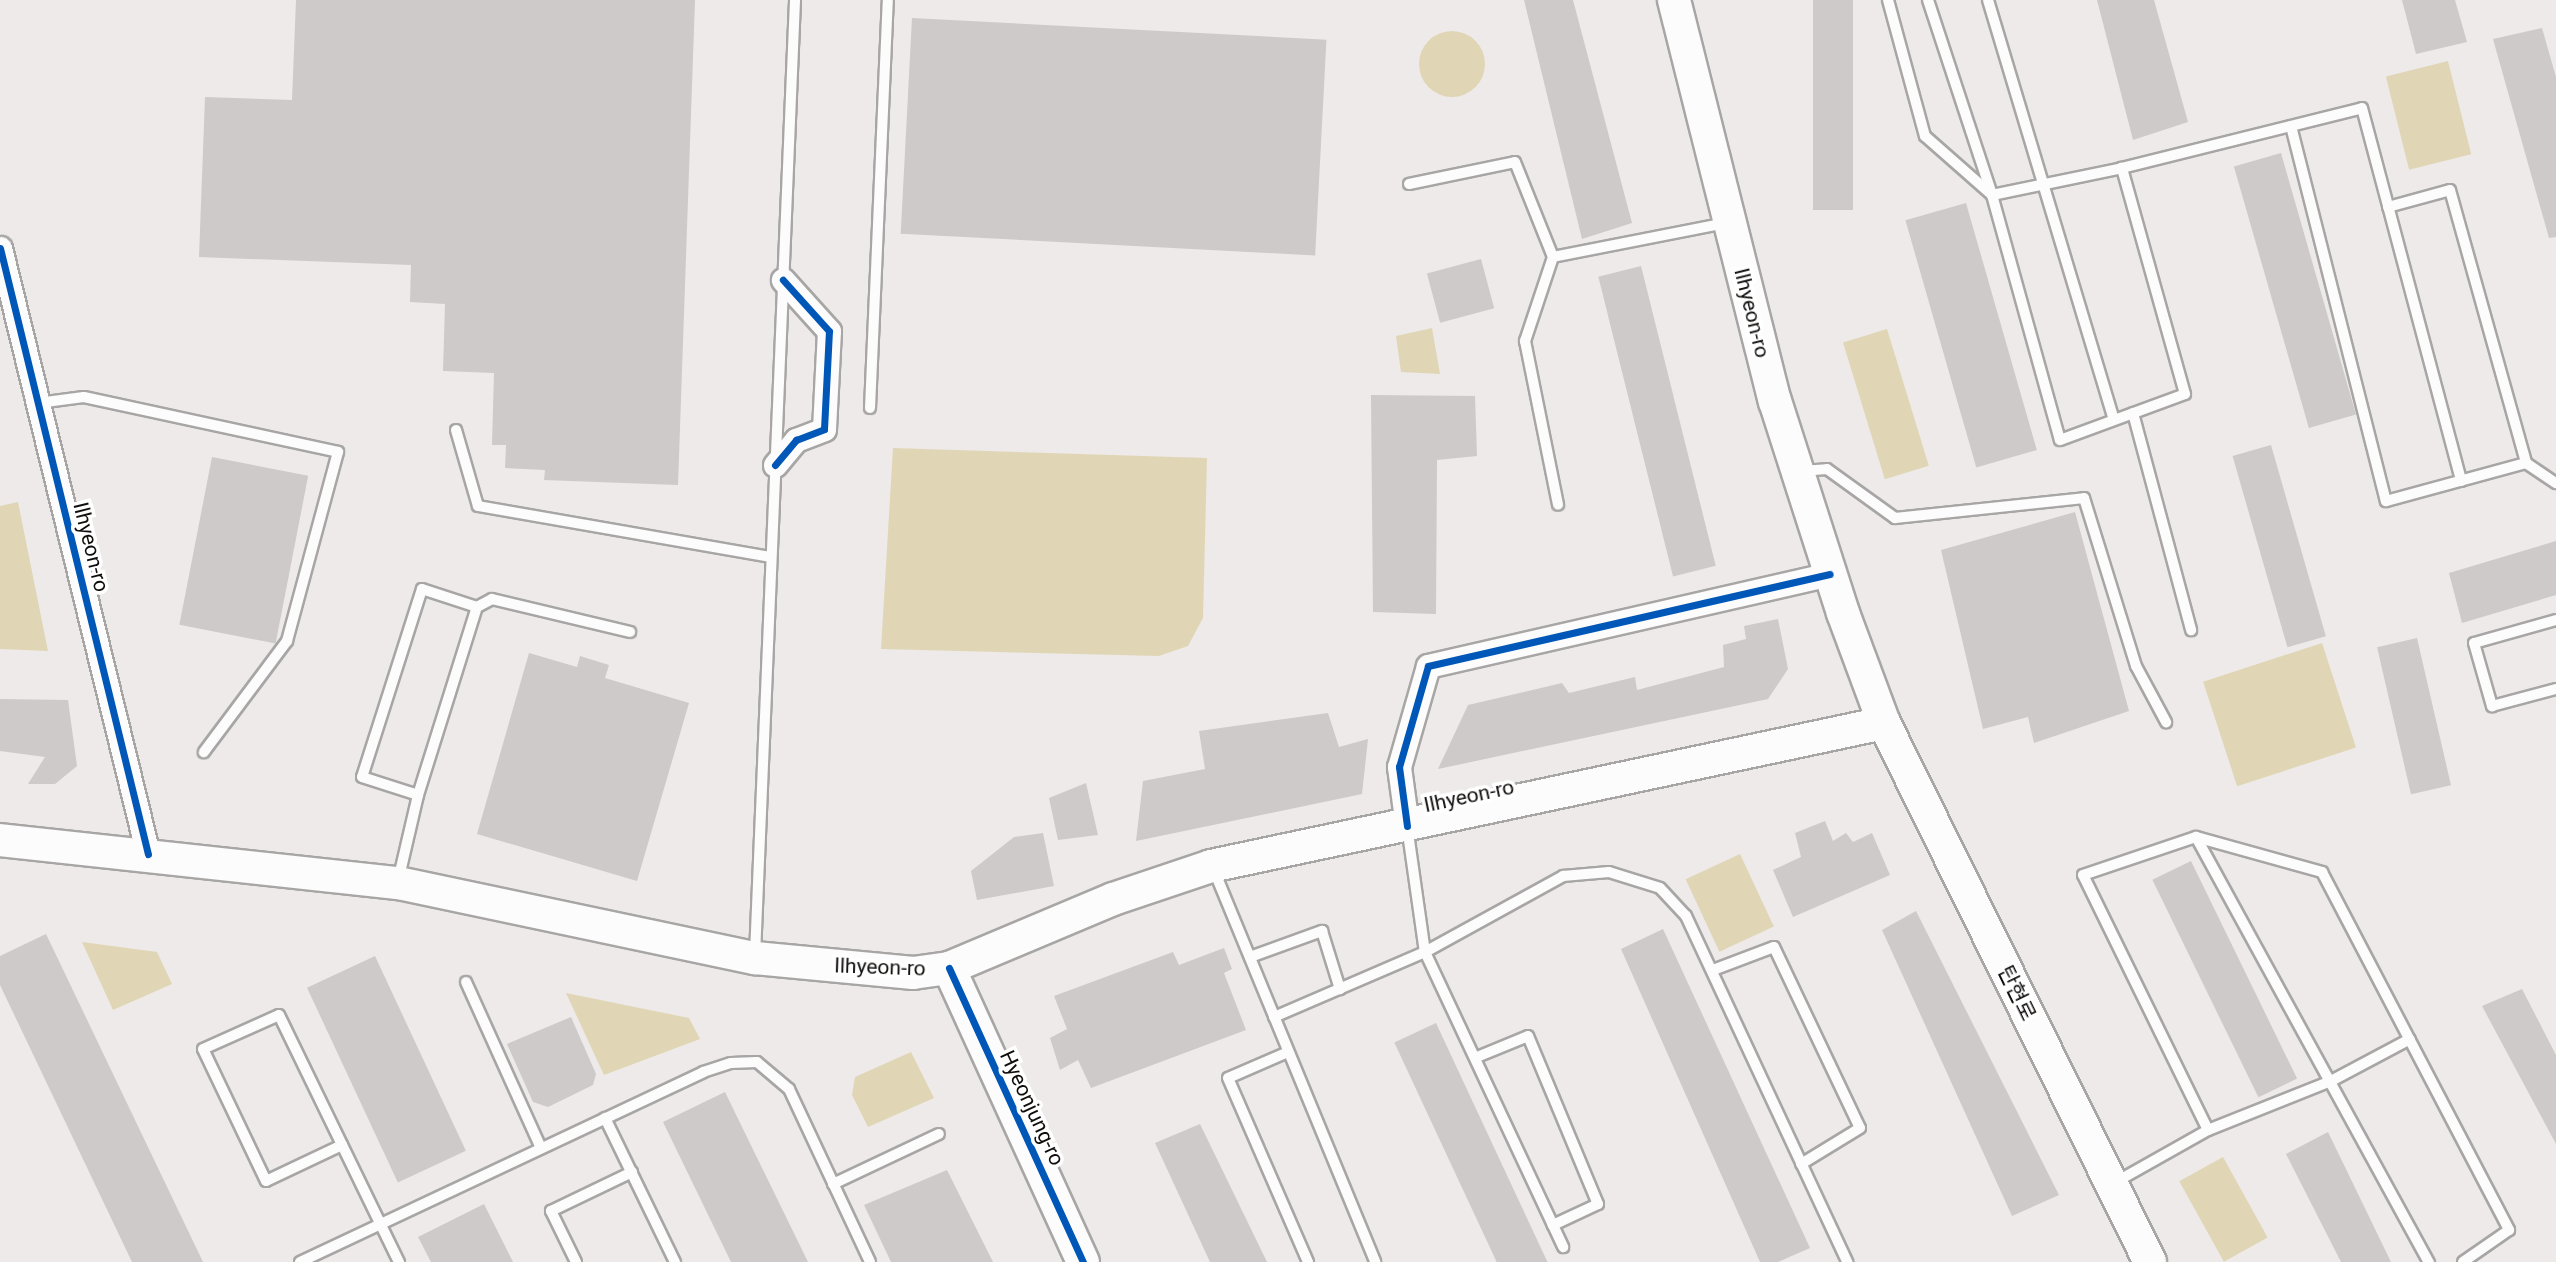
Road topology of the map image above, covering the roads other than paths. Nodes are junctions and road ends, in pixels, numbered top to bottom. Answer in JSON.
{"nodes":[{"id":1,"x":795,"y":0,"type":"edge"},
{"id":2,"x":888,"y":0,"type":"edge"},
{"id":3,"x":1674,"y":0,"type":"edge"},
{"id":4,"x":1888,"y":0,"type":"edge"},
{"id":5,"x":1928,"y":0,"type":"edge"},
{"id":6,"x":1988,"y":0,"type":"edge"},
{"id":7,"x":2291,"y":126,"type":"junction"},
{"id":8,"x":2122,"y":168,"type":"junction"},
{"id":9,"x":1409,"y":184,"type":"dead end"},
{"id":10,"x":2044,"y":184,"type":"junction"},
{"id":11,"x":1992,"y":195,"type":"junction"},
{"id":12,"x":2388,"y":207,"type":"junction"},
{"id":13,"x":1730,"y":222,"type":"junction"},
{"id":14,"x":0,"y":248,"type":"edge"},
{"id":15,"x":1553,"y":257,"type":"junction"},
{"id":16,"x":783,"y":280,"type":"junction"},
{"id":17,"x":38,"y":403,"type":"junction"},
{"id":18,"x":870,"y":408,"type":"dead end"},
{"id":19,"x":2133,"y":413,"type":"junction"},
{"id":20,"x":2114,"y":420,"type":"junction"},
{"id":21,"x":456,"y":430,"type":"dead end"},
{"id":22,"x":2526,"y":463,"type":"junction"},
{"id":23,"x":775,"y":465,"type":"junction"},
{"id":24,"x":1797,"y":471,"type":"junction"},
{"id":25,"x":2461,"y":481,"type":"junction"},
{"id":26,"x":2556,"y":483,"type":"edge"},
{"id":27,"x":1558,"y":505,"type":"dead end"},
{"id":28,"x":771,"y":557,"type":"junction"},
{"id":29,"x":1830,"y":574,"type":"junction"},
{"id":30,"x":477,"y":607,"type":"junction"},
{"id":31,"x":2556,"y":620,"type":"edge"},
{"id":32,"x":2191,"y":630,"type":"dead end"},
{"id":33,"x":630,"y":632,"type":"dead end"},
{"id":34,"x":2556,"y":689,"type":"edge"},
{"id":35,"x":2166,"y":722,"type":"dead end"},
{"id":36,"x":1884,"y":723,"type":"junction"},
{"id":37,"x":204,"y":752,"type":"dead end"},
{"id":38,"x":418,"y":795,"type":"junction"},
{"id":39,"x":1407,"y":826,"type":"junction"},
{"id":40,"x":2196,"y":837,"type":"junction"},
{"id":41,"x":0,"y":840,"type":"edge"},
{"id":42,"x":148,"y":853,"type":"junction"},
{"id":43,"x":1212,"y":866,"type":"junction"},
{"id":44,"x":398,"y":883,"type":"junction"},
{"id":45,"x":1425,"y":952,"type":"junction"},
{"id":46,"x":1250,"y":957,"type":"junction"},
{"id":47,"x":755,"y":958,"type":"junction"},
{"id":48,"x":949,"y":968,"type":"junction"},
{"id":49,"x":1713,"y":970,"type":"junction"},
{"id":50,"x":466,"y":982,"type":"dead end"},
{"id":51,"x":1340,"y":989,"type":"junction"},
{"id":52,"x":1274,"y":1017,"type":"junction"},
{"id":53,"x":2410,"y":1039,"type":"junction"},
{"id":54,"x":1288,"y":1052,"type":"junction"},
{"id":55,"x":1477,"y":1057,"type":"junction"},
{"id":56,"x":2331,"y":1080,"type":"junction"},
{"id":57,"x":605,"y":1118,"type":"junction"},
{"id":58,"x":2208,"y":1130,"type":"junction"},
{"id":59,"x":939,"y":1133,"type":"dead end"},
{"id":60,"x":342,"y":1145,"type":"junction"},
{"id":61,"x":541,"y":1148,"type":"junction"},
{"id":62,"x":1801,"y":1164,"type":"junction"},
{"id":63,"x":632,"y":1172,"type":"junction"},
{"id":64,"x":833,"y":1184,"type":"junction"},
{"id":65,"x":2111,"y":1184,"type":"junction"},
{"id":66,"x":380,"y":1224,"type":"junction"},
{"id":67,"x":1553,"y":1225,"type":"junction"},
{"id":68,"x":1563,"y":1247,"type":"dead end"},
{"id":69,"x":300,"y":1262,"type":"edge"},
{"id":70,"x":399,"y":1262,"type":"edge"},
{"id":71,"x":576,"y":1262,"type":"edge"},
{"id":72,"x":675,"y":1262,"type":"edge"},
{"id":73,"x":870,"y":1262,"type":"edge"},
{"id":74,"x":1083,"y":1262,"type":"edge"},
{"id":75,"x":1308,"y":1262,"type":"edge"},
{"id":76,"x":1375,"y":1262,"type":"edge"},
{"id":77,"x":1847,"y":1262,"type":"edge"},
{"id":78,"x":2150,"y":1262,"type":"edge"},
{"id":79,"x":2428,"y":1262,"type":"edge"},
{"id":80,"x":2463,"y":1262,"type":"edge"}],
"edges":[{"from":1,"to":16,"type":"lane"},
{"from":2,"to":18,"type":"lane"},
{"from":3,"to":13,"type":"main road","name":"Ilhyeon-ro"},
{"from":4,"to":11,"type":"lane"},
{"from":5,"to":11,"type":"lane"},
{"from":6,"to":10,"type":"lane"},
{"from":7,"to":8,"type":"lane"},
{"from":7,"to":12,"type":"lane"},
{"from":7,"to":25,"type":"lane"},
{"from":8,"to":10,"type":"lane"},
{"from":8,"to":19,"type":"lane"},
{"from":9,"to":15,"type":"lane"},
{"from":10,"to":11,"type":"lane"},
{"from":10,"to":20,"type":"lane"},
{"from":11,"to":20,"type":"lane"},
{"from":12,"to":22,"type":"lane"},
{"from":12,"to":25,"type":"lane"},
{"from":13,"to":15,"type":"lane"},
{"from":13,"to":24,"type":"main road","name":"Ilhyeon-ro"},
{"from":14,"to":17,"type":"street","name":"Ilhyeon-ro"},
{"from":15,"to":27,"type":"lane"},
{"from":16,"to":23,"type":"lane"},
{"from":16,"to":23,"type":"street"},
{"from":17,"to":37,"type":"lane"},
{"from":17,"to":42,"type":"street","name":"Ilhyeon-ro"},
{"from":19,"to":20,"type":"lane"},
{"from":19,"to":32,"type":"lane"},
{"from":21,"to":28,"type":"lane"},
{"from":22,"to":25,"type":"lane"},
{"from":22,"to":26,"type":"lane"},
{"from":23,"to":28,"type":"lane"},
{"from":24,"to":29,"type":"main road","name":"Ilhyeon-ro"},
{"from":24,"to":35,"type":"lane"},
{"from":28,"to":47,"type":"lane"},
{"from":29,"to":36,"type":"main road","name":"Ilhyeon-ro"},
{"from":29,"to":39,"type":"street"},
{"from":30,"to":33,"type":"lane"},
{"from":30,"to":38,"type":"lane"},
{"from":30,"to":38,"type":"lane"},
{"from":31,"to":34,"type":"lane"},
{"from":36,"to":39,"type":"main road","name":"Ilhyeon-ro"},
{"from":36,"to":65,"type":"main road","name":"탄현로"},
{"from":38,"to":44,"type":"lane"},
{"from":39,"to":43,"type":"main road","name":"Ilhyeon-ro"},
{"from":39,"to":45,"type":"lane"},
{"from":40,"to":53,"type":"lane"},
{"from":40,"to":56,"type":"lane"},
{"from":40,"to":58,"type":"lane"},
{"from":41,"to":42,"type":"main road","name":"Ilhyeon-ro"},
{"from":42,"to":44,"type":"main road","name":"Ilhyeon-ro"},
{"from":43,"to":46,"type":"lane"},
{"from":43,"to":48,"type":"main road","name":"Ilhyeon-ro"},
{"from":44,"to":47,"type":"main road","name":"Ilhyeon-ro"},
{"from":45,"to":49,"type":"lane"},
{"from":45,"to":51,"type":"lane"},
{"from":45,"to":55,"type":"lane"},
{"from":46,"to":51,"type":"lane"},
{"from":46,"to":52,"type":"lane"},
{"from":47,"to":48,"type":"main road","name":"Ilhyeon-ro"},
{"from":48,"to":74,"type":"main road","name":"Hyeonjung-ro"},
{"from":49,"to":62,"type":"lane"},
{"from":49,"to":62,"type":"lane"},
{"from":50,"to":61,"type":"lane"},
{"from":51,"to":52,"type":"lane"},
{"from":52,"to":54,"type":"lane"},
{"from":53,"to":56,"type":"lane"},
{"from":53,"to":80,"type":"lane"},
{"from":54,"to":75,"type":"lane"},
{"from":54,"to":76,"type":"lane"},
{"from":55,"to":67,"type":"lane"},
{"from":55,"to":67,"type":"lane"},
{"from":56,"to":58,"type":"lane"},
{"from":56,"to":79,"type":"lane"},
{"from":57,"to":61,"type":"lane"},
{"from":57,"to":63,"type":"lane"},
{"from":57,"to":64,"type":"lane"},
{"from":58,"to":65,"type":"lane"},
{"from":59,"to":64,"type":"lane"},
{"from":60,"to":60,"type":"lane"},
{"from":60,"to":66,"type":"lane"},
{"from":61,"to":66,"type":"lane"},
{"from":62,"to":77,"type":"lane"},
{"from":63,"to":71,"type":"lane"},
{"from":63,"to":72,"type":"lane"},
{"from":64,"to":73,"type":"lane"},
{"from":65,"to":78,"type":"main road","name":"탄현로"},
{"from":66,"to":69,"type":"lane"},
{"from":66,"to":70,"type":"lane"},
{"from":67,"to":68,"type":"lane"}]}
